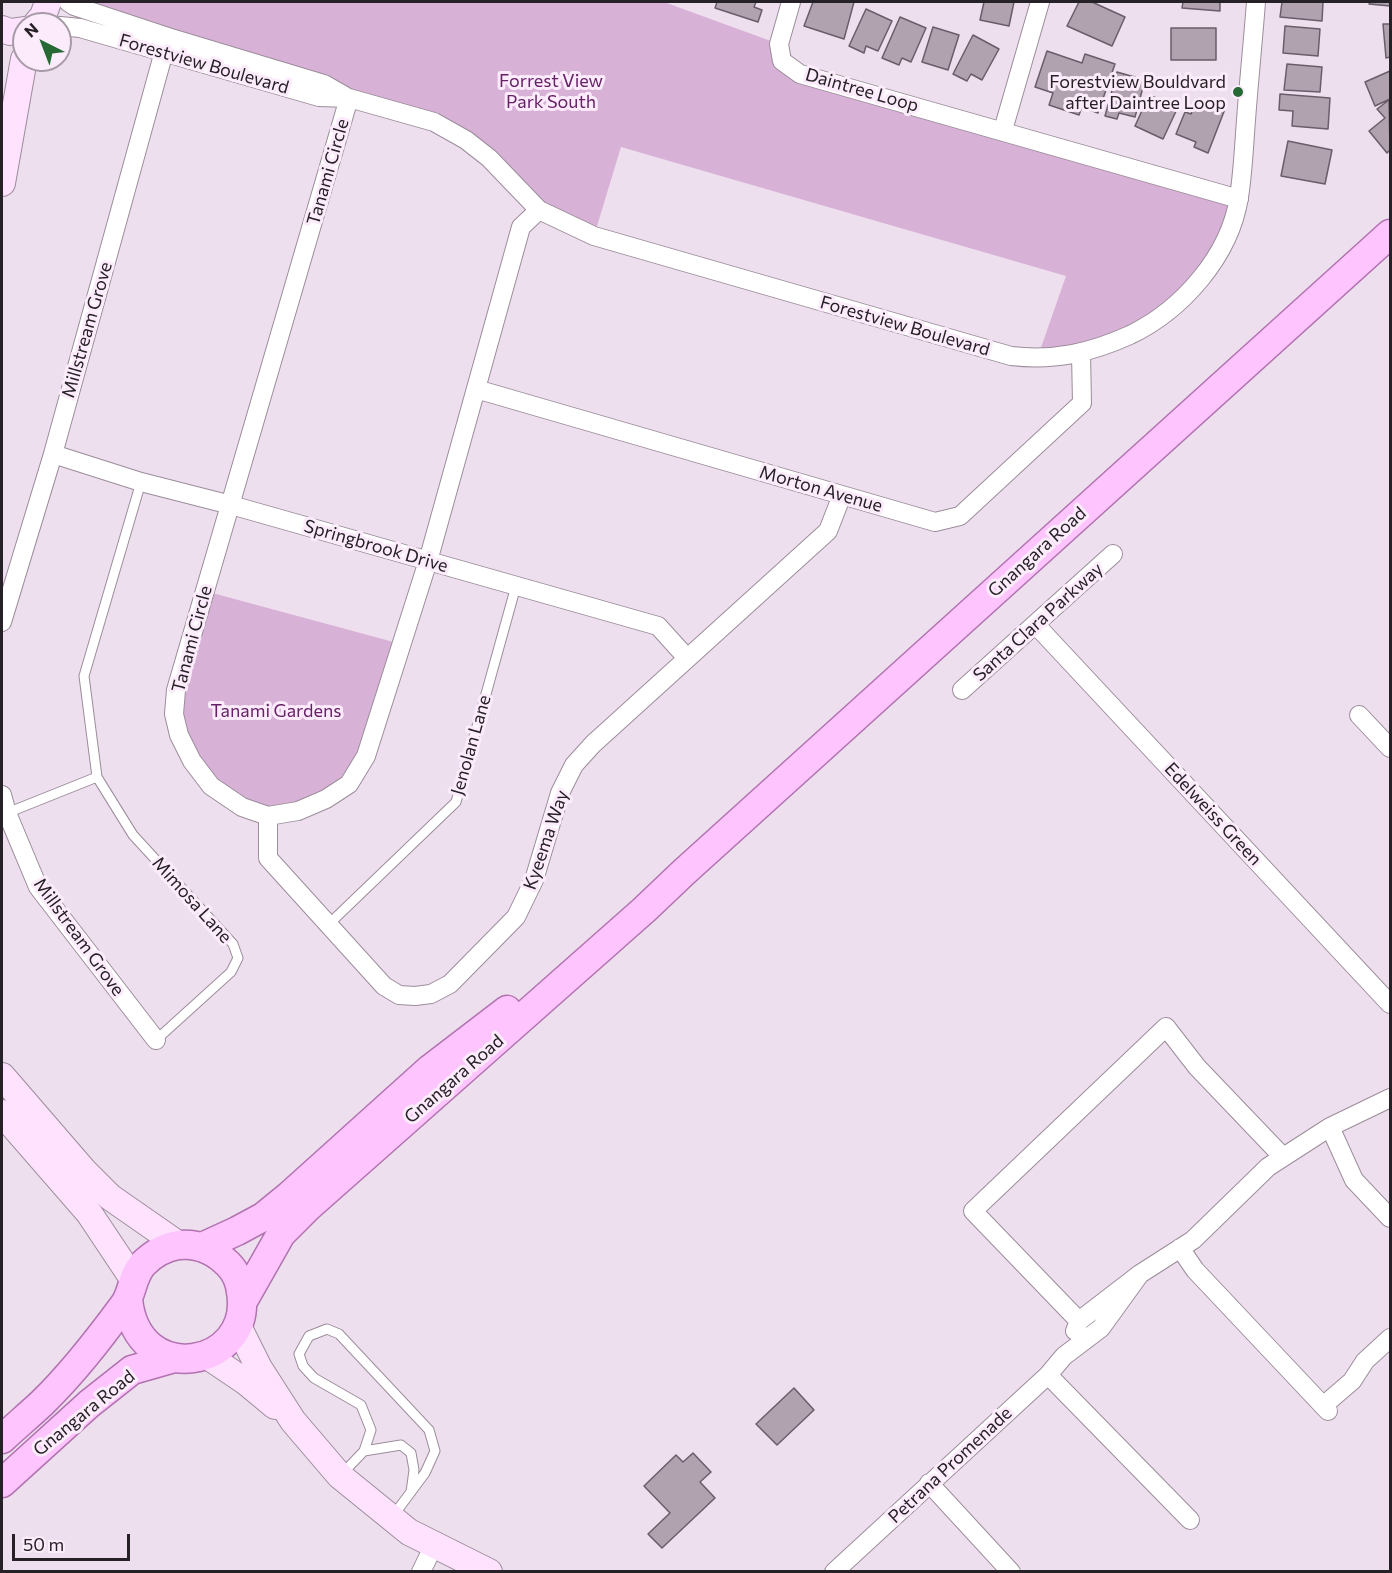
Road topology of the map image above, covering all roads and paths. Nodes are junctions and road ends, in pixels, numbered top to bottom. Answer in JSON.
{"nodes":[{"id":1,"x":68,"y":2,"type":"edge"},
{"id":2,"x":790,"y":2,"type":"edge"},
{"id":3,"x":1040,"y":2,"type":"edge"},
{"id":4,"x":1256,"y":2,"type":"edge"},
{"id":5,"x":72,"y":27,"type":"edge"},
{"id":6,"x":166,"y":45,"type":"junction"},
{"id":7,"x":22,"y":72,"type":"edge"},
{"id":8,"x":349,"y":98,"type":"junction"},
{"id":9,"x":1003,"y":130,"type":"junction"},
{"id":10,"x":2,"y":183,"type":"edge"},
{"id":11,"x":1239,"y":199,"type":"junction"},
{"id":12,"x":539,"y":210,"type":"junction"},
{"id":13,"x":1390,"y":234,"type":"edge"},
{"id":14,"x":1081,"y":353,"type":"junction"},
{"id":15,"x":476,"y":389,"type":"junction"},
{"id":16,"x":53,"y":454,"type":"junction"},
{"id":17,"x":141,"y":482,"type":"junction"},
{"id":18,"x":842,"y":495,"type":"junction"},
{"id":19,"x":231,"y":505,"type":"junction"},
{"id":20,"x":1113,"y":554,"type":"dead end"},
{"id":21,"x":428,"y":561,"type":"junction"},
{"id":22,"x":516,"y":586,"type":"junction"},
{"id":23,"x":2,"y":622,"type":"edge"},
{"id":24,"x":1035,"y":624,"type":"junction"},
{"id":25,"x":687,"y":658,"type":"junction"},
{"id":26,"x":962,"y":690,"type":"dead end"},
{"id":27,"x":1359,"y":715,"type":"dead end"},
{"id":28,"x":1390,"y":748,"type":"edge"},
{"id":29,"x":97,"y":777,"type":"junction"},
{"id":30,"x":2,"y":795,"type":"edge"},
{"id":31,"x":7,"y":813,"type":"junction"},
{"id":32,"x":268,"y":816,"type":"junction"},
{"id":33,"x":684,"y":872,"type":"junction"},
{"id":34,"x":328,"y":925,"type":"junction"},
{"id":35,"x":1390,"y":1004,"type":"edge"},
{"id":36,"x":156,"y":1040,"type":"joint"},
{"id":37,"x":2,"y":1076,"type":"edge"},
{"id":38,"x":1390,"y":1098,"type":"edge"},
{"id":39,"x":2,"y":1113,"type":"edge"},
{"id":40,"x":1330,"y":1127,"type":"junction"},
{"id":41,"x":1283,"y":1157,"type":"junction"},
{"id":42,"x":1390,"y":1218,"type":"edge"},
{"id":43,"x":190,"y":1246,"type":"junction"},
{"id":44,"x":1180,"y":1248,"type":"junction"},
{"id":45,"x":1140,"y":1274,"type":"junction"},
{"id":46,"x":131,"y":1289,"type":"junction"},
{"id":47,"x":240,"y":1313,"type":"junction"},
{"id":48,"x":1079,"y":1321,"type":"junction"},
{"id":49,"x":1390,"y":1338,"type":"edge"},
{"id":50,"x":206,"y":1356,"type":"junction"},
{"id":51,"x":1064,"y":1356,"type":"junction"},
{"id":52,"x":174,"y":1358,"type":"junction"},
{"id":53,"x":1048,"y":1375,"type":"junction"},
{"id":54,"x":293,"y":1421,"type":"junction"},
{"id":55,"x":2,"y":1439,"type":"edge"},
{"id":56,"x":364,"y":1451,"type":"junction"},
{"id":57,"x":340,"y":1476,"type":"junction"},
{"id":58,"x":2,"y":1483,"type":"edge"},
{"id":59,"x":929,"y":1483,"type":"junction"},
{"id":60,"x":411,"y":1494,"type":"junction"},
{"id":61,"x":392,"y":1518,"type":"junction"},
{"id":62,"x":1190,"y":1520,"type":"dead end"},
{"id":63,"x":434,"y":1545,"type":"junction"},
{"id":64,"x":421,"y":1572,"type":"edge"},
{"id":65,"x":489,"y":1572,"type":"edge"},
{"id":66,"x":834,"y":1572,"type":"edge"},
{"id":67,"x":1011,"y":1572,"type":"edge"}],
"edges":[{"from":1,"to":6,"type":"street","name":"Forestview Boulevard"},
{"from":2,"to":9,"type":"street","name":"Daintree Loop"},
{"from":3,"to":9,"type":"street"},
{"from":4,"to":11,"type":"street","name":"Forestview Boulevard"},
{"from":5,"to":6,"type":"street","name":"Forestview Boulevard"},
{"from":6,"to":8,"type":"street","name":"Forestview Boulevard"},
{"from":6,"to":16,"type":"street","name":"Millstream Grove"},
{"from":7,"to":10,"type":"main road"},
{"from":8,"to":12,"type":"street","name":"Forestview Boulevard"},
{"from":8,"to":19,"type":"street","name":"Tanami Circle"},
{"from":9,"to":11,"type":"street","name":"Daintree Loop"},
{"from":11,"to":14,"type":"street","name":"Forestview Boulevard"},
{"from":12,"to":14,"type":"street","name":"Forestview Boulevard"},
{"from":12,"to":15,"type":"street","name":"Tanami Circle"},
{"from":13,"to":33,"type":"main road","name":"Gnangara Road"},
{"from":14,"to":18,"type":"street","name":"Morton Avenue"},
{"from":15,"to":18,"type":"street","name":"Morton Avenue"},
{"from":15,"to":21,"type":"street","name":"Tanami Circle"},
{"from":16,"to":17,"type":"street","name":"Springbrook Drive"},
{"from":16,"to":23,"type":"street","name":"Millstream Grove"},
{"from":17,"to":19,"type":"street","name":"Springbrook Drive"},
{"from":17,"to":29,"type":"lane","name":"Mimosa Lane"},
{"from":18,"to":25,"type":"street","name":"Kyeema Way"},
{"from":19,"to":21,"type":"street","name":"Springbrook Drive"},
{"from":19,"to":32,"type":"street","name":"Tanami Circle"},
{"from":20,"to":24,"type":"street","name":"Santa Clara Parkway"},
{"from":21,"to":22,"type":"street","name":"Springbrook Drive"},
{"from":21,"to":32,"type":"street","name":"Tanami Circle"},
{"from":22,"to":25,"type":"street","name":"Springbrook Drive"},
{"from":22,"to":34,"type":"lane","name":"Jenolan Lane"},
{"from":24,"to":26,"type":"street","name":"Santa Clara Parkway"},
{"from":24,"to":35,"type":"street","name":"Edelweiss Green"},
{"from":25,"to":34,"type":"street","name":"Kyeema Way"},
{"from":27,"to":28,"type":"street"},
{"from":29,"to":31,"type":"lane"},
{"from":29,"to":36,"type":"lane","name":"Mimosa Lane"},
{"from":30,"to":31,"type":"street","name":"Millstream Grove"},
{"from":31,"to":36,"type":"street","name":"Millstream Grove"},
{"from":32,"to":34,"type":"street","name":"Kyeema Way"},
{"from":33,"to":43,"type":"main road","name":"Gnangara Road"},
{"from":33,"to":47,"type":"main road","name":"Gnangara Road"},
{"from":37,"to":43,"type":"main road"},
{"from":38,"to":40,"type":"street"},
{"from":39,"to":46,"type":"main road"},
{"from":40,"to":41,"type":"street"},
{"from":40,"to":42,"type":"street"},
{"from":41,"to":44,"type":"street"},
{"from":41,"to":48,"type":"street"},
{"from":43,"to":46,"type":"main road"},
{"from":43,"to":47,"type":"main road"},
{"from":44,"to":45,"type":"street"},
{"from":44,"to":49,"type":"street"},
{"from":45,"to":48,"type":"street"},
{"from":45,"to":51,"type":"street"},
{"from":46,"to":52,"type":"main road"},
{"from":46,"to":55,"type":"main road","name":"Gnangara Road"},
{"from":47,"to":50,"type":"main road"},
{"from":47,"to":54,"type":"main road"},
{"from":48,"to":51,"type":"street"},
{"from":50,"to":52,"type":"main road"},
{"from":50,"to":54,"type":"main road"},
{"from":51,"to":53,"type":"street","name":"Petrana Promenade"},
{"from":52,"to":58,"type":"main road","name":"Gnangara Road"},
{"from":53,"to":59,"type":"street","name":"Petrana Promenade"},
{"from":53,"to":62,"type":"street"},
{"from":54,"to":57,"type":"main road"},
{"from":56,"to":57,"type":"lane"},
{"from":56,"to":60,"type":"lane"},
{"from":56,"to":60,"type":"lane"},
{"from":57,"to":61,"type":"main road"},
{"from":59,"to":66,"type":"street","name":"Petrana Promenade"},
{"from":59,"to":67,"type":"street"},
{"from":60,"to":61,"type":"lane"},
{"from":61,"to":63,"type":"main road"},
{"from":63,"to":64,"type":"street"},
{"from":63,"to":65,"type":"main road"}]}
